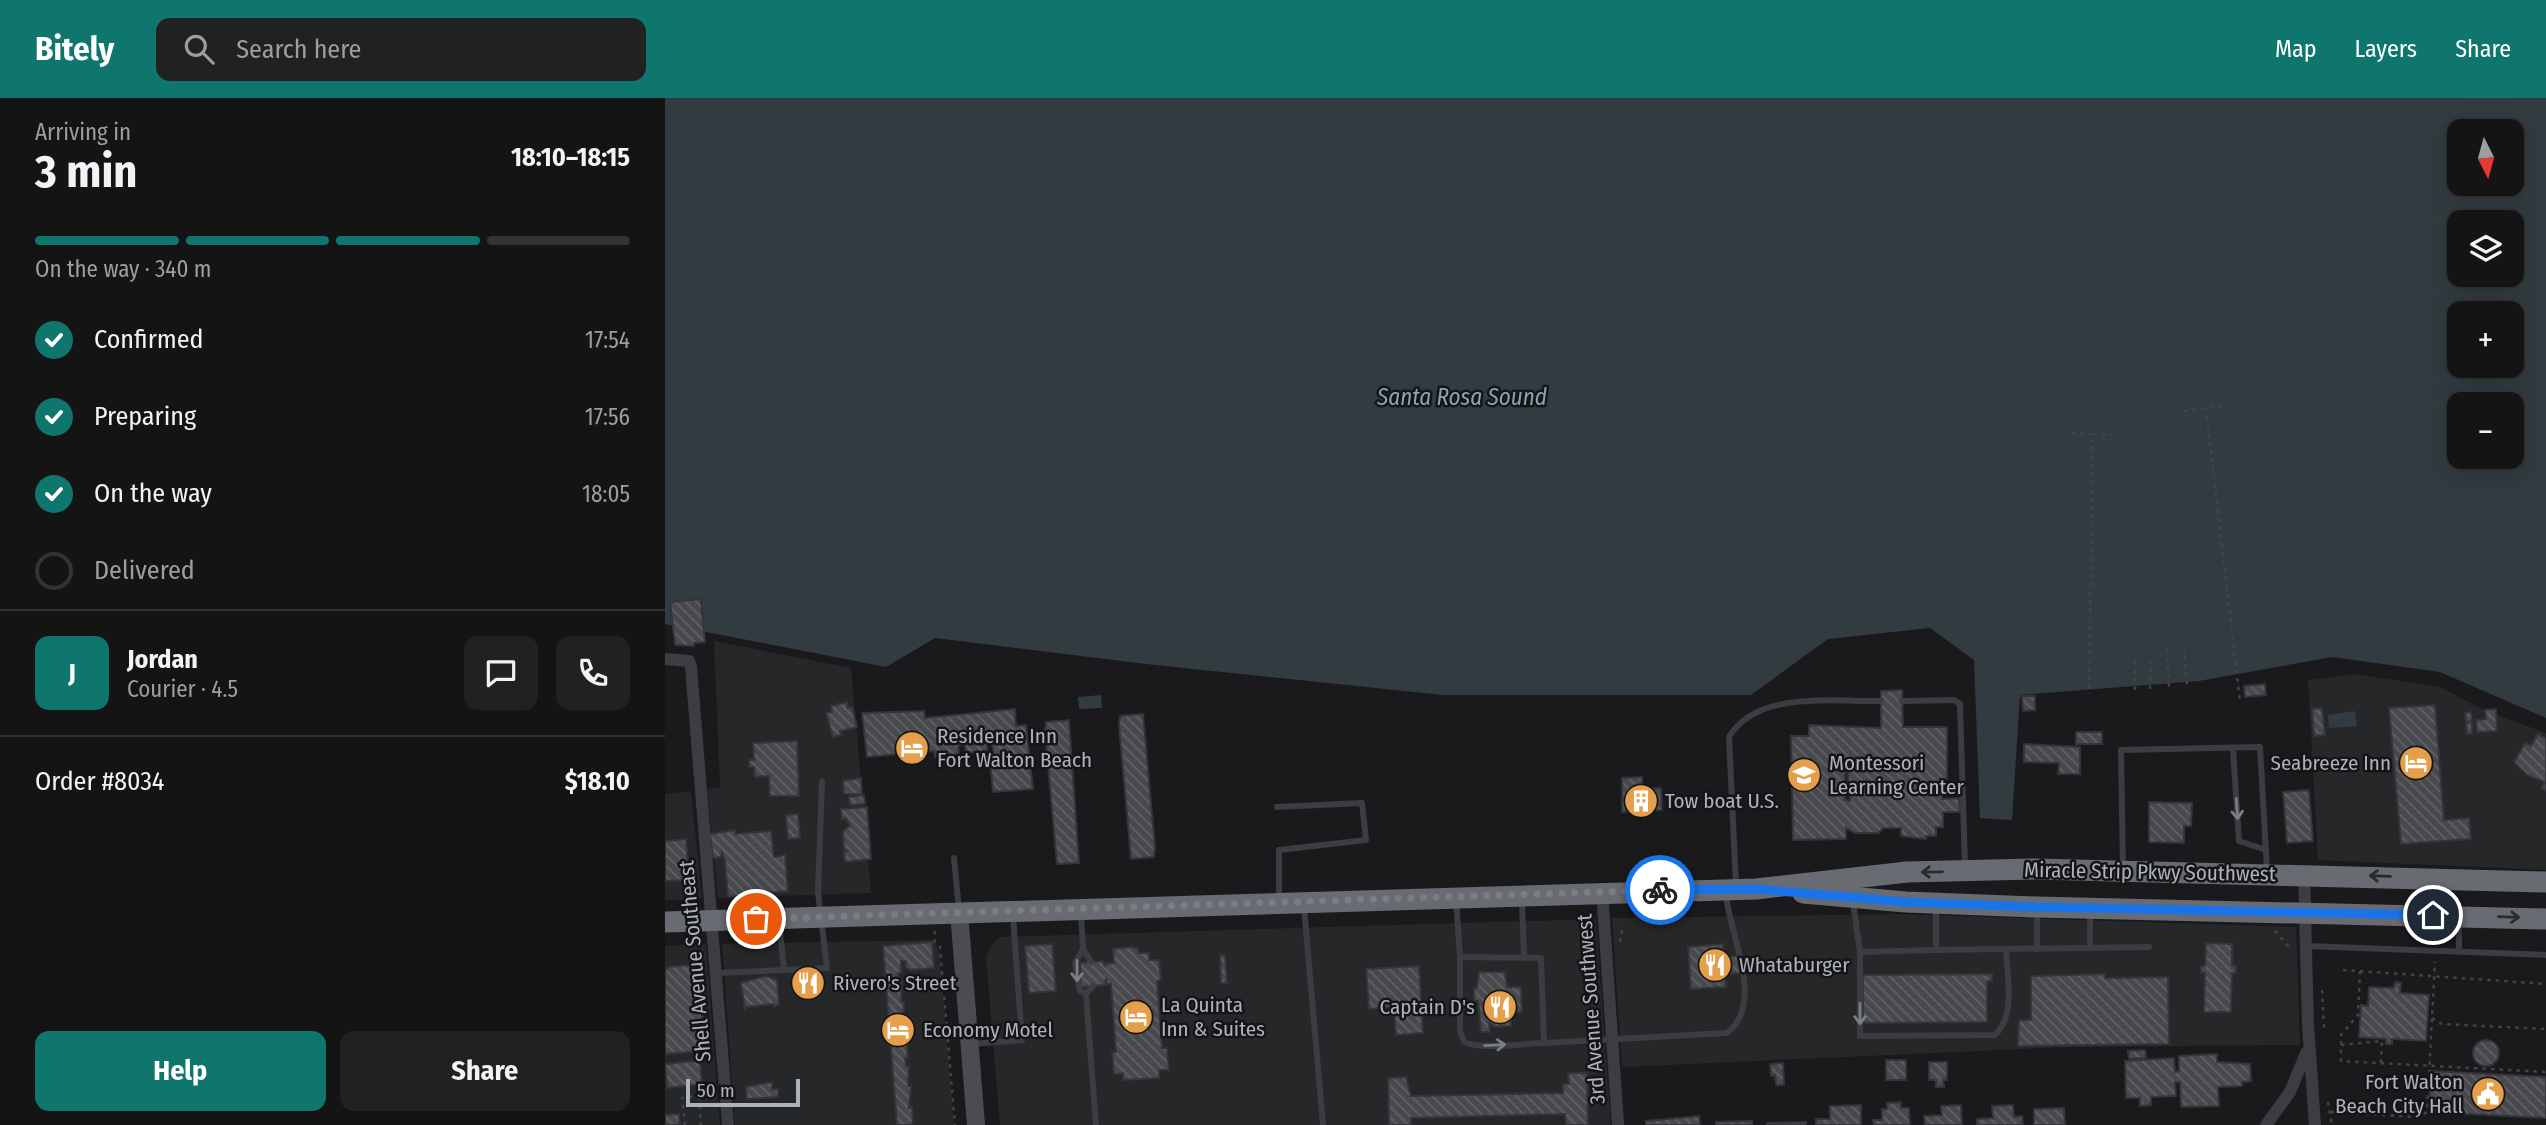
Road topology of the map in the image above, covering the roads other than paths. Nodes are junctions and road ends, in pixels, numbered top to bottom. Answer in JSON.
{"nodes":[{"id":1,"x":665,"y":659,"type":"edge"},
{"id":2,"x":1881,"y":701,"type":"dead end"},
{"id":3,"x":1902,"y":701,"type":"dead end"},
{"id":4,"x":2233,"y":748,"type":"junction"},
{"id":5,"x":822,"y":781,"type":"dead end"},
{"id":6,"x":1277,"y":807,"type":"dead end"},
{"id":7,"x":2266,"y":850,"type":"junction"},
{"id":8,"x":954,"y":858,"type":"dead end"},
{"id":9,"x":2123,"y":870,"type":"junction"},
{"id":10,"x":1965,"y":871,"type":"junction"},
{"id":11,"x":2267,"y":873,"type":"junction"},
{"id":12,"x":2304,"y":873,"type":"junction"},
{"id":13,"x":2546,"y":881,"type":"edge"},
{"id":14,"x":1739,"y":889,"type":"junction"},
{"id":15,"x":1602,"y":891,"type":"junction"},
{"id":16,"x":1522,"y":894,"type":"junction"},
{"id":17,"x":1456,"y":897,"type":"junction"},
{"id":18,"x":1852,"y":897,"type":"junction"},
{"id":19,"x":1279,"y":902,"type":"junction"},
{"id":20,"x":1304,"y":902,"type":"junction"},
{"id":21,"x":1936,"y":903,"type":"junction"},
{"id":22,"x":2037,"y":907,"type":"junction"},
{"id":23,"x":2089,"y":908,"type":"junction"},
{"id":24,"x":1080,"y":909,"type":"junction"},
{"id":25,"x":1013,"y":911,"type":"junction"},
{"id":26,"x":2304,"y":911,"type":"junction"},
{"id":27,"x":959,"y":912,"type":"junction"},
{"id":28,"x":2459,"y":916,"type":"junction"},
{"id":29,"x":821,"y":917,"type":"junction"},
{"id":30,"x":778,"y":918,"type":"junction"},
{"id":31,"x":2546,"y":919,"type":"edge"},
{"id":32,"x":712,"y":920,"type":"junction"},
{"id":33,"x":665,"y":922,"type":"edge"},
{"id":34,"x":2304,"y":946,"type":"junction"},
{"id":35,"x":2149,"y":947,"type":"dead end"},
{"id":36,"x":2090,"y":948,"type":"junction"},
{"id":37,"x":1083,"y":949,"type":"junction"},
{"id":38,"x":2006,"y":949,"type":"junction"},
{"id":39,"x":2037,"y":949,"type":"junction"},
{"id":40,"x":1937,"y":950,"type":"junction"},
{"id":41,"x":1860,"y":952,"type":"junction"},
{"id":42,"x":2459,"y":953,"type":"junction"},
{"id":43,"x":2546,"y":955,"type":"edge"},
{"id":44,"x":1460,"y":957,"type":"junction"},
{"id":45,"x":1524,"y":958,"type":"junction"},
{"id":46,"x":1091,"y":962,"type":"dead end"},
{"id":47,"x":784,"y":970,"type":"junction"},
{"id":48,"x":716,"y":973,"type":"junction"},
{"id":49,"x":1093,"y":986,"type":"dead end"},
{"id":50,"x":1086,"y":994,"type":"junction"},
{"id":51,"x":2309,"y":1040,"type":"junction"},
{"id":52,"x":1612,"y":1041,"type":"junction"},
{"id":53,"x":1544,"y":1042,"type":"junction"},
{"id":54,"x":970,"y":1044,"type":"junction"},
{"id":55,"x":728,"y":1125,"type":"edge"},
{"id":56,"x":976,"y":1125,"type":"edge"},
{"id":57,"x":1096,"y":1125,"type":"edge"},
{"id":58,"x":1323,"y":1125,"type":"edge"},
{"id":59,"x":1618,"y":1125,"type":"edge"},
{"id":60,"x":2266,"y":1125,"type":"edge"},
{"id":61,"x":2315,"y":1125,"type":"edge"}],
"edges":[{"from":1,"to":32,"type":"street","name":"Shell Avenue Southeast"},
{"from":2,"to":14,"type":"lane"},
{"from":3,"to":10,"type":"lane"},
{"from":4,"to":7,"type":"lane","one_way":true},
{"from":4,"to":7,"type":"lane"},
{"from":4,"to":9,"type":"lane"},
{"from":5,"to":29,"type":"lane"},
{"from":6,"to":19,"type":"lane"},
{"from":7,"to":11,"type":"lane"},
{"from":8,"to":27,"type":"lane"},
{"from":9,"to":10,"type":"highway","name":"Miracle Strip Pkwy Southwest"},
{"from":9,"to":11,"type":"highway","name":"Miracle Strip Pkwy Southwest"},
{"from":10,"to":14,"type":"highway","name":"Miracle Strip Pkwy Southwest","one_way":true},
{"from":11,"to":12,"type":"highway","name":"Miracle Strip Pkwy Southwest"},
{"from":13,"to":12,"type":"highway","name":"Miracle Strip Pkwy Southwest","one_way":true},
{"from":12,"to":26,"type":"street"},
{"from":14,"to":15,"type":"highway","name":"Miracle Strip Pkwy Southwest"},
{"from":14,"to":18,"type":"highway","name":"Miracle Strip Pkwy Southwest"},
{"from":14,"to":52,"type":"lane"},
{"from":15,"to":16,"type":"highway","name":"Miracle Strip Pkwy Southwest"},
{"from":15,"to":52,"type":"street","name":"3rd Avenue Southwest"},
{"from":16,"to":17,"type":"highway","name":"Miracle Strip Pkwy Southwest"},
{"from":16,"to":45,"type":"lane"},
{"from":17,"to":20,"type":"highway","name":"Miracle Strip Pkwy Southwest"},
{"from":17,"to":44,"type":"lane"},
{"from":18,"to":21,"type":"highway","name":"Miracle Strip Pkwy Southwest"},
{"from":18,"to":41,"type":"lane"},
{"from":19,"to":20,"type":"highway","name":"Miracle Strip Pkwy Southwest"},
{"from":19,"to":24,"type":"highway","name":"Miracle Strip Pkwy Southwest"},
{"from":20,"to":58,"type":"lane"},
{"from":21,"to":22,"type":"highway","name":"Miracle Strip Pkwy Southwest"},
{"from":21,"to":40,"type":"lane"},
{"from":22,"to":23,"type":"highway","name":"Miracle Strip Pkwy Southwest"},
{"from":22,"to":39,"type":"lane"},
{"from":23,"to":26,"type":"highway","name":"Miracle Strip Pkwy Southwest"},
{"from":23,"to":36,"type":"lane"},
{"from":24,"to":25,"type":"highway","name":"Miracle Strip Pkwy Southwest"},
{"from":24,"to":37,"type":"lane"},
{"from":25,"to":27,"type":"highway","name":"Miracle Strip Pkwy Southwest"},
{"from":25,"to":54,"type":"lane"},
{"from":26,"to":28,"type":"highway","name":"Miracle Strip Pkwy Southwest"},
{"from":26,"to":34,"type":"street"},
{"from":27,"to":29,"type":"highway","name":"Miracle Strip Pkwy Southwest"},
{"from":27,"to":54,"type":"main road"},
{"from":28,"to":31,"type":"highway","name":"Miracle Strip Pkwy Southwest","one_way":true},
{"from":28,"to":42,"type":"lane"},
{"from":29,"to":30,"type":"highway","name":"Miracle Strip Pkwy Southwest"},
{"from":29,"to":47,"type":"lane"},
{"from":30,"to":32,"type":"highway","name":"Miracle Strip Pkwy Southwest"},
{"from":30,"to":47,"type":"lane"},
{"from":32,"to":33,"type":"highway","name":"Miracle Strip Pkwy Southwest"},
{"from":32,"to":48,"type":"street","name":"Shell Avenue Southeast"},
{"from":34,"to":42,"type":"lane"},
{"from":34,"to":51,"type":"street"},
{"from":35,"to":36,"type":"lane"},
{"from":36,"to":39,"type":"lane"},
{"from":37,"to":46,"type":"lane"},
{"from":37,"to":50,"type":"lane","one_way":true},
{"from":38,"to":39,"type":"lane"},
{"from":38,"to":40,"type":"lane"},
{"from":41,"to":38,"type":"lane","one_way":true},
{"from":40,"to":41,"type":"lane"},
{"from":42,"to":43,"type":"lane"},
{"from":44,"to":45,"type":"lane"},
{"from":44,"to":53,"type":"lane","one_way":true},
{"from":45,"to":53,"type":"lane"},
{"from":47,"to":48,"type":"lane"},
{"from":48,"to":55,"type":"street","name":"Shell Avenue Southeast"},
{"from":49,"to":50,"type":"lane"},
{"from":50,"to":57,"type":"lane"},
{"from":51,"to":60,"type":"street"},
{"from":51,"to":61,"type":"street"},
{"from":52,"to":53,"type":"lane"},
{"from":52,"to":59,"type":"street","name":"3rd Avenue Southwest"},
{"from":54,"to":56,"type":"main road"}]}
